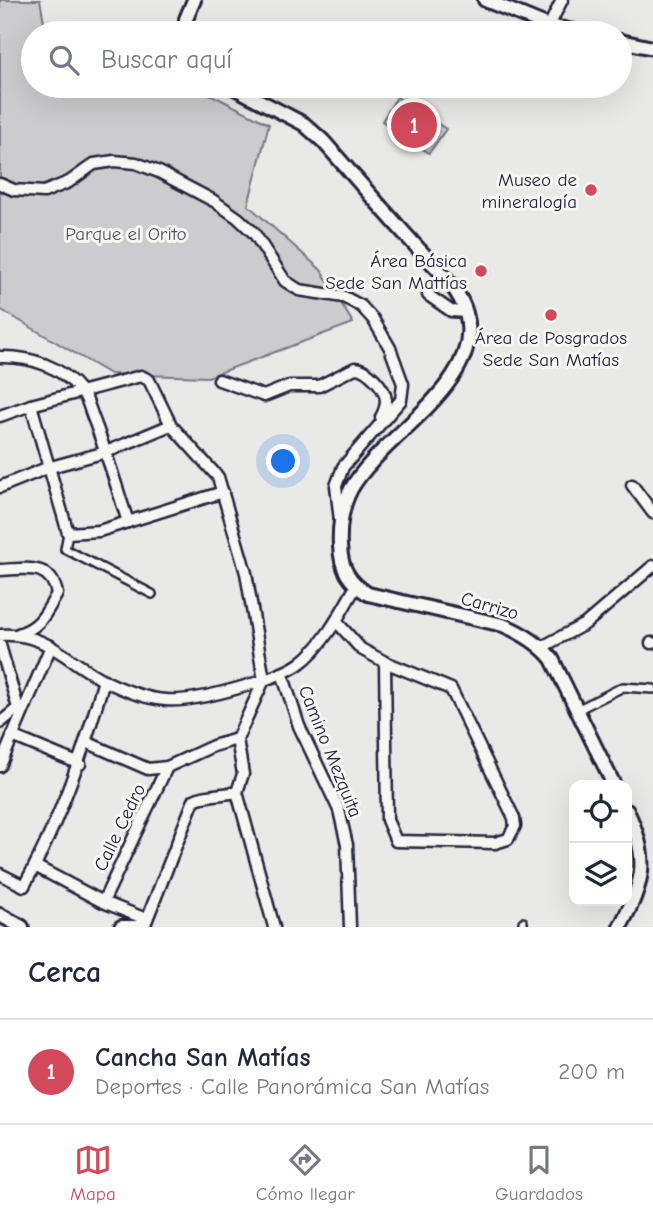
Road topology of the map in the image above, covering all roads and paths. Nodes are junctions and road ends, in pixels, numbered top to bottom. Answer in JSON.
{"nodes":[{"id":1,"x":194,"y":0,"type":"edge"},
{"id":2,"x":485,"y":0,"type":"edge"},
{"id":3,"x":562,"y":0,"type":"edge"},
{"id":4,"x":186,"y":21,"type":"edge"},
{"id":5,"x":537,"y":21,"type":"edge"},
{"id":6,"x":552,"y":21,"type":"edge"},
{"id":7,"x":632,"y":44,"type":"edge"},
{"id":8,"x":653,"y":48,"type":"edge"},
{"id":9,"x":254,"y":98,"type":"edge"},
{"id":10,"x":0,"y":184,"type":"edge"},
{"id":11,"x":428,"y":295,"type":"dead end"},
{"id":12,"x":466,"y":312,"type":"junction"},
{"id":13,"x":0,"y":357,"type":"edge"},
{"id":14,"x":219,"y":380,"type":"dead end"},
{"id":15,"x":83,"y":392,"type":"junction"},
{"id":16,"x":31,"y":405,"type":"junction"},
{"id":17,"x":0,"y":416,"type":"edge"},
{"id":18,"x":170,"y":425,"type":"junction"},
{"id":19,"x":377,"y":427,"type":"junction"},
{"id":20,"x":106,"y":452,"type":"junction"},
{"id":21,"x":47,"y":468,"type":"junction"},
{"id":22,"x":632,"y":485,"type":"dead end"},
{"id":23,"x":0,"y":487,"type":"edge"},
{"id":24,"x":223,"y":492,"type":"junction"},
{"id":25,"x":653,"y":513,"type":"edge"},
{"id":26,"x":128,"y":522,"type":"junction"},
{"id":27,"x":340,"y":526,"type":"junction"},
{"id":28,"x":68,"y":533,"type":"junction"},
{"id":29,"x":653,"y":566,"type":"edge"},
{"id":30,"x":0,"y":570,"type":"edge"},
{"id":31,"x":356,"y":586,"type":"junction"},
{"id":32,"x":152,"y":593,"type":"dead end"},
{"id":33,"x":336,"y":621,"type":"junction"},
{"id":34,"x":18,"y":634,"type":"junction"},
{"id":35,"x":0,"y":635,"type":"edge"},
{"id":36,"x":0,"y":645,"type":"edge"},
{"id":37,"x":51,"y":646,"type":"junction"},
{"id":38,"x":542,"y":647,"type":"junction"},
{"id":39,"x":385,"y":662,"type":"junction"},
{"id":40,"x":282,"y":673,"type":"junction"},
{"id":41,"x":104,"y":680,"type":"junction"},
{"id":42,"x":264,"y":680,"type":"junction"},
{"id":43,"x":653,"y":689,"type":"edge"},
{"id":44,"x":577,"y":710,"type":"junction"},
{"id":45,"x":0,"y":723,"type":"edge"},
{"id":46,"x":12,"y":736,"type":"junction"},
{"id":47,"x":237,"y":739,"type":"junction"},
{"id":48,"x":86,"y":742,"type":"junction"},
{"id":49,"x":80,"y":764,"type":"junction"},
{"id":50,"x":0,"y":766,"type":"edge"},
{"id":51,"x":167,"y":767,"type":"junction"},
{"id":52,"x":612,"y":780,"type":"edge"},
{"id":53,"x":237,"y":792,"type":"junction"},
{"id":54,"x":632,"y":821,"type":"edge"},
{"id":55,"x":35,"y":866,"type":"junction"},
{"id":56,"x":0,"y":874,"type":"edge"},
{"id":57,"x":103,"y":902,"type":"junction"},
{"id":58,"x":0,"y":915,"type":"edge"},
{"id":59,"x":145,"y":924,"type":"edge"},
{"id":60,"x":22,"y":927,"type":"edge"},
{"id":61,"x":123,"y":927,"type":"edge"},
{"id":62,"x":274,"y":927,"type":"edge"},
{"id":63,"x":350,"y":927,"type":"edge"},
{"id":64,"x":620,"y":927,"type":"edge"}],
"edges":[{"from":1,"to":4,"type":"street"},
{"from":2,"to":5,"type":"street"},
{"from":3,"to":6,"type":"street"},
{"from":7,"to":8,"type":"street"},
{"from":9,"to":12,"type":"street"},
{"from":10,"to":19,"type":"street"},
{"from":11,"to":12,"type":"street"},
{"from":12,"to":27,"type":"street"},
{"from":13,"to":15,"type":"street"},
{"from":14,"to":19,"type":"street"},
{"from":15,"to":16,"type":"street"},
{"from":15,"to":18,"type":"street"},
{"from":15,"to":20,"type":"street"},
{"from":16,"to":17,"type":"street"},
{"from":16,"to":21,"type":"street"},
{"from":18,"to":20,"type":"street"},
{"from":18,"to":24,"type":"street"},
{"from":19,"to":27,"type":"street"},
{"from":20,"to":21,"type":"street"},
{"from":20,"to":26,"type":"street"},
{"from":21,"to":23,"type":"street"},
{"from":21,"to":28,"type":"street"},
{"from":22,"to":25,"type":"street"},
{"from":24,"to":26,"type":"street"},
{"from":24,"to":42,"type":"street"},
{"from":26,"to":28,"type":"street"},
{"from":27,"to":31,"type":"street"},
{"from":28,"to":32,"type":"street"},
{"from":29,"to":38,"type":"street"},
{"from":30,"to":34,"type":"street"},
{"from":31,"to":33,"type":"street"},
{"from":31,"to":38,"type":"street","name":"Carrizo"},
{"from":33,"to":39,"type":"street"},
{"from":33,"to":40,"type":"street"},
{"from":34,"to":35,"type":"street"},
{"from":34,"to":37,"type":"street"},
{"from":36,"to":45,"type":"street"},
{"from":37,"to":41,"type":"street"},
{"from":37,"to":46,"type":"street"},
{"from":38,"to":44,"type":"street","name":"Carrizo"},
{"from":39,"to":39,"type":"street"},
{"from":40,"to":42,"type":"street"},
{"from":40,"to":63,"type":"street","name":"Camino Mezquita"},
{"from":41,"to":42,"type":"street"},
{"from":41,"to":48,"type":"street"},
{"from":42,"to":47,"type":"street"},
{"from":43,"to":44,"type":"street"},
{"from":44,"to":52,"type":"street","name":"Carrizo"},
{"from":46,"to":49,"type":"street"},
{"from":46,"to":50,"type":"street"},
{"from":47,"to":51,"type":"street"},
{"from":47,"to":53,"type":"street"},
{"from":48,"to":49,"type":"street"},
{"from":48,"to":51,"type":"street"},
{"from":49,"to":55,"type":"street"},
{"from":51,"to":57,"type":"street","name":"Calle Cedro"},
{"from":53,"to":59,"type":"street"},
{"from":53,"to":62,"type":"street"},
{"from":54,"to":64,"type":"street"},
{"from":55,"to":56,"type":"street"},
{"from":55,"to":57,"type":"street"},
{"from":57,"to":59,"type":"street"},
{"from":58,"to":60,"type":"street"},
{"from":59,"to":61,"type":"street"}]}
